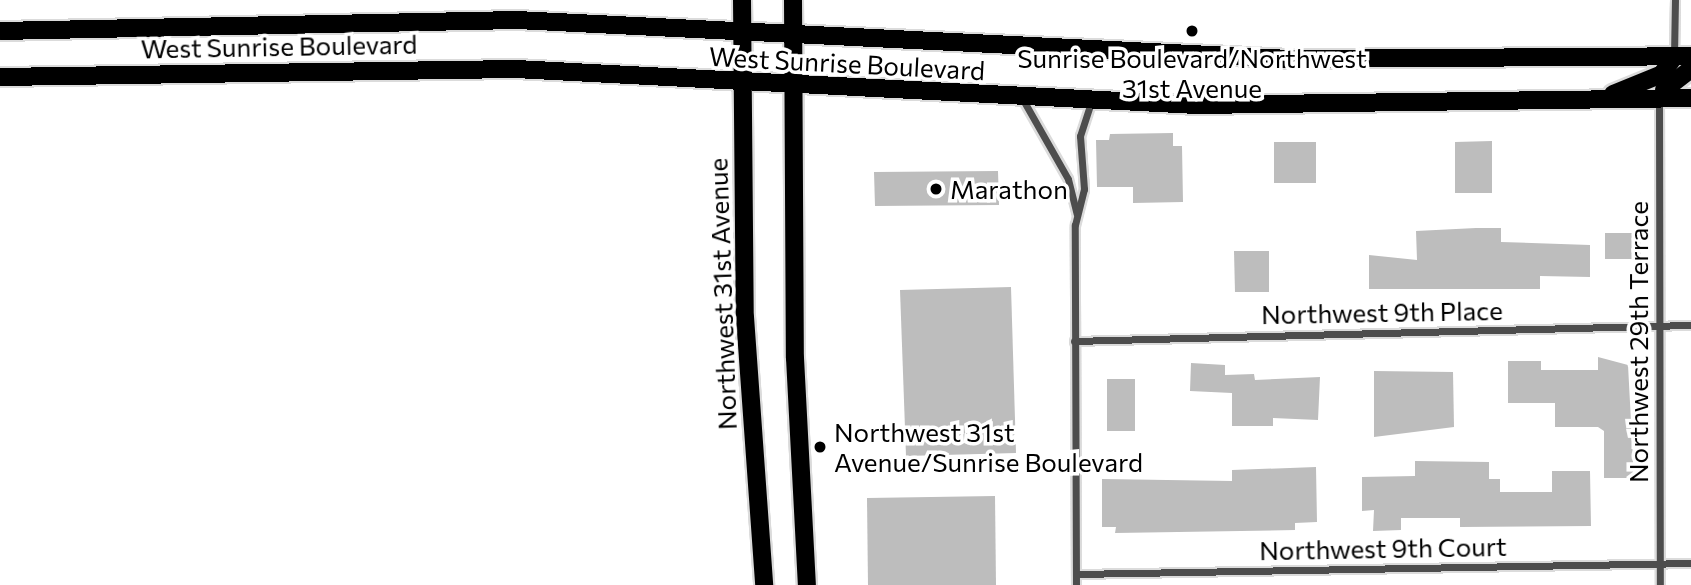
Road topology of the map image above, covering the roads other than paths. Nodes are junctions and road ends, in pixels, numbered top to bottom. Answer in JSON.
{"nodes":[{"id":1,"x":742,"y":0,"type":"edge"},
{"id":2,"x":793,"y":0,"type":"edge"},
{"id":3,"x":1675,"y":0,"type":"edge"},
{"id":4,"x":742,"y":29,"type":"junction"},
{"id":5,"x":0,"y":31,"type":"edge"},
{"id":6,"x":793,"y":32,"type":"junction"},
{"id":7,"x":1682,"y":57,"type":"edge"},
{"id":8,"x":1691,"y":69,"type":"edge"},
{"id":9,"x":0,"y":77,"type":"edge"},
{"id":10,"x":743,"y":84,"type":"junction"},
{"id":11,"x":793,"y":87,"type":"junction"},
{"id":12,"x":1022,"y":98,"type":"junction"},
{"id":13,"x":1691,"y":98,"type":"edge"},
{"id":14,"x":1659,"y":99,"type":"junction"},
{"id":15,"x":1596,"y":100,"type":"junction"},
{"id":16,"x":1092,"y":101,"type":"junction"},
{"id":17,"x":1078,"y":215,"type":"junction"},
{"id":18,"x":1691,"y":325,"type":"edge"},
{"id":19,"x":1658,"y":326,"type":"junction"},
{"id":20,"x":1074,"y":341,"type":"junction"},
{"id":21,"x":1660,"y":564,"type":"junction"},
{"id":22,"x":1691,"y":564,"type":"edge"},
{"id":23,"x":1076,"y":574,"type":"junction"},
{"id":24,"x":764,"y":583,"type":"edge"},
{"id":25,"x":807,"y":585,"type":"edge"},
{"id":26,"x":1076,"y":585,"type":"edge"},
{"id":27,"x":1660,"y":585,"type":"edge"}],
"edges":[{"from":1,"to":4,"type":"main road","name":"Northwest 31st Avenue"},
{"from":2,"to":6,"type":"main road"},
{"from":3,"to":7,"type":"street"},
{"from":4,"to":5,"type":"main road","name":"West Sunrise Boulevard"},
{"from":4,"to":6,"type":"main road","name":"West Sunrise Boulevard"},
{"from":4,"to":10,"type":"main road","name":"Northwest 31st Avenue"},
{"from":6,"to":7,"type":"main road","name":"West Sunrise Boulevard"},
{"from":6,"to":11,"type":"main road"},
{"from":7,"to":15,"type":"main road"},
{"from":8,"to":14,"type":"main road"},
{"from":9,"to":10,"type":"main road","name":"West Sunrise Boulevard"},
{"from":10,"to":11,"type":"main road","name":"West Sunrise Boulevard"},
{"from":10,"to":24,"type":"main road","name":"Northwest 31st Avenue"},
{"from":11,"to":12,"type":"main road","name":"West Sunrise Boulevard"},
{"from":11,"to":25,"type":"main road"},
{"from":12,"to":16,"type":"main road","name":"West Sunrise Boulevard"},
{"from":12,"to":17,"type":"street"},
{"from":13,"to":14,"type":"main road","name":"West Sunrise Boulevard"},
{"from":14,"to":15,"type":"main road","name":"West Sunrise Boulevard"},
{"from":14,"to":19,"type":"street","name":"Northwest 29th Terrace"},
{"from":15,"to":16,"type":"main road","name":"West Sunrise Boulevard"},
{"from":16,"to":17,"type":"street"},
{"from":17,"to":20,"type":"street"},
{"from":18,"to":19,"type":"street","name":"Northwest 9th Place"},
{"from":19,"to":20,"type":"street","name":"Northwest 9th Place"},
{"from":19,"to":21,"type":"street","name":"Northwest 29th Terrace"},
{"from":20,"to":23,"type":"street"},
{"from":21,"to":22,"type":"street","name":"Northwest 9th Court"},
{"from":21,"to":23,"type":"street","name":"Northwest 9th Court"},
{"from":21,"to":27,"type":"street","name":"Northwest 29th Terrace"},
{"from":23,"to":26,"type":"street"}]}
